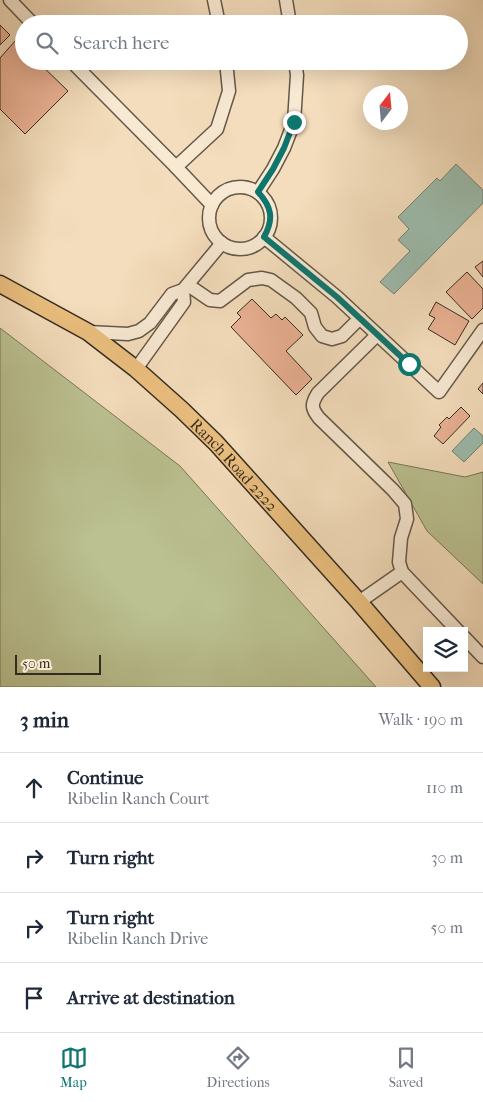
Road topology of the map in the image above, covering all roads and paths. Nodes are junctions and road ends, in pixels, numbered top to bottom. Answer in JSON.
{"nodes":[{"id":1,"x":10,"y":0,"type":"edge"},
{"id":2,"x":214,"y":0,"type":"edge"},
{"id":3,"x":286,"y":0,"type":"edge"},
{"id":4,"x":25,"y":15,"type":"edge"},
{"id":5,"x":217,"y":15,"type":"edge"},
{"id":6,"x":288,"y":15,"type":"edge"},
{"id":7,"x":80,"y":70,"type":"edge"},
{"id":8,"x":227,"y":70,"type":"edge"},
{"id":9,"x":296,"y":70,"type":"edge"},
{"id":10,"x":176,"y":166,"type":"junction"},
{"id":11,"x":258,"y":192,"type":"junction"},
{"id":12,"x":212,"y":205,"type":"junction"},
{"id":13,"x":264,"y":237,"type":"junction"},
{"id":14,"x":222,"y":243,"type":"junction"},
{"id":15,"x":0,"y":284,"type":"edge"},
{"id":16,"x":185,"y":288,"type":"junction"},
{"id":17,"x":360,"y":318,"type":"junction"},
{"id":18,"x":483,"y":330,"type":"edge"},
{"id":19,"x":88,"y":332,"type":"junction"},
{"id":20,"x":377,"y":335,"type":"junction"},
{"id":21,"x":136,"y":369,"type":"junction"},
{"id":22,"x":402,"y":572,"type":"junction"},
{"id":23,"x":359,"y":602,"type":"junction"},
{"id":24,"x":454,"y":627,"type":"edge"},
{"id":25,"x":468,"y":641,"type":"edge"},
{"id":26,"x":483,"y":657,"type":"edge"},
{"id":27,"x":432,"y":687,"type":"edge"}],
"edges":[{"from":1,"to":4,"type":"street"},
{"from":2,"to":5,"type":"street"},
{"from":3,"to":6,"type":"street"},
{"from":7,"to":10,"type":"street"},
{"from":8,"to":10,"type":"street"},
{"from":9,"to":11,"type":"street"},
{"from":10,"to":12,"type":"street"},
{"from":11,"to":12,"type":"street"},
{"from":11,"to":13,"type":"street"},
{"from":12,"to":14,"type":"street"},
{"from":13,"to":14,"type":"street"},
{"from":13,"to":17,"type":"street"},
{"from":14,"to":16,"type":"street"},
{"from":15,"to":19,"type":"main road","name":"Ranch Road 2222"},
{"from":16,"to":17,"type":"street"},
{"from":16,"to":19,"type":"street"},
{"from":16,"to":21,"type":"street"},
{"from":17,"to":20,"type":"street"},
{"from":18,"to":20,"type":"street"},
{"from":19,"to":21,"type":"main road","name":"Ranch Road 2222"},
{"from":20,"to":22,"type":"street"},
{"from":21,"to":23,"type":"main road","name":"Ranch Road 2222"},
{"from":22,"to":23,"type":"street"},
{"from":22,"to":24,"type":"street"},
{"from":23,"to":27,"type":"main road","name":"Ranch Road 2222"},
{"from":25,"to":26,"type":"street"}]}
